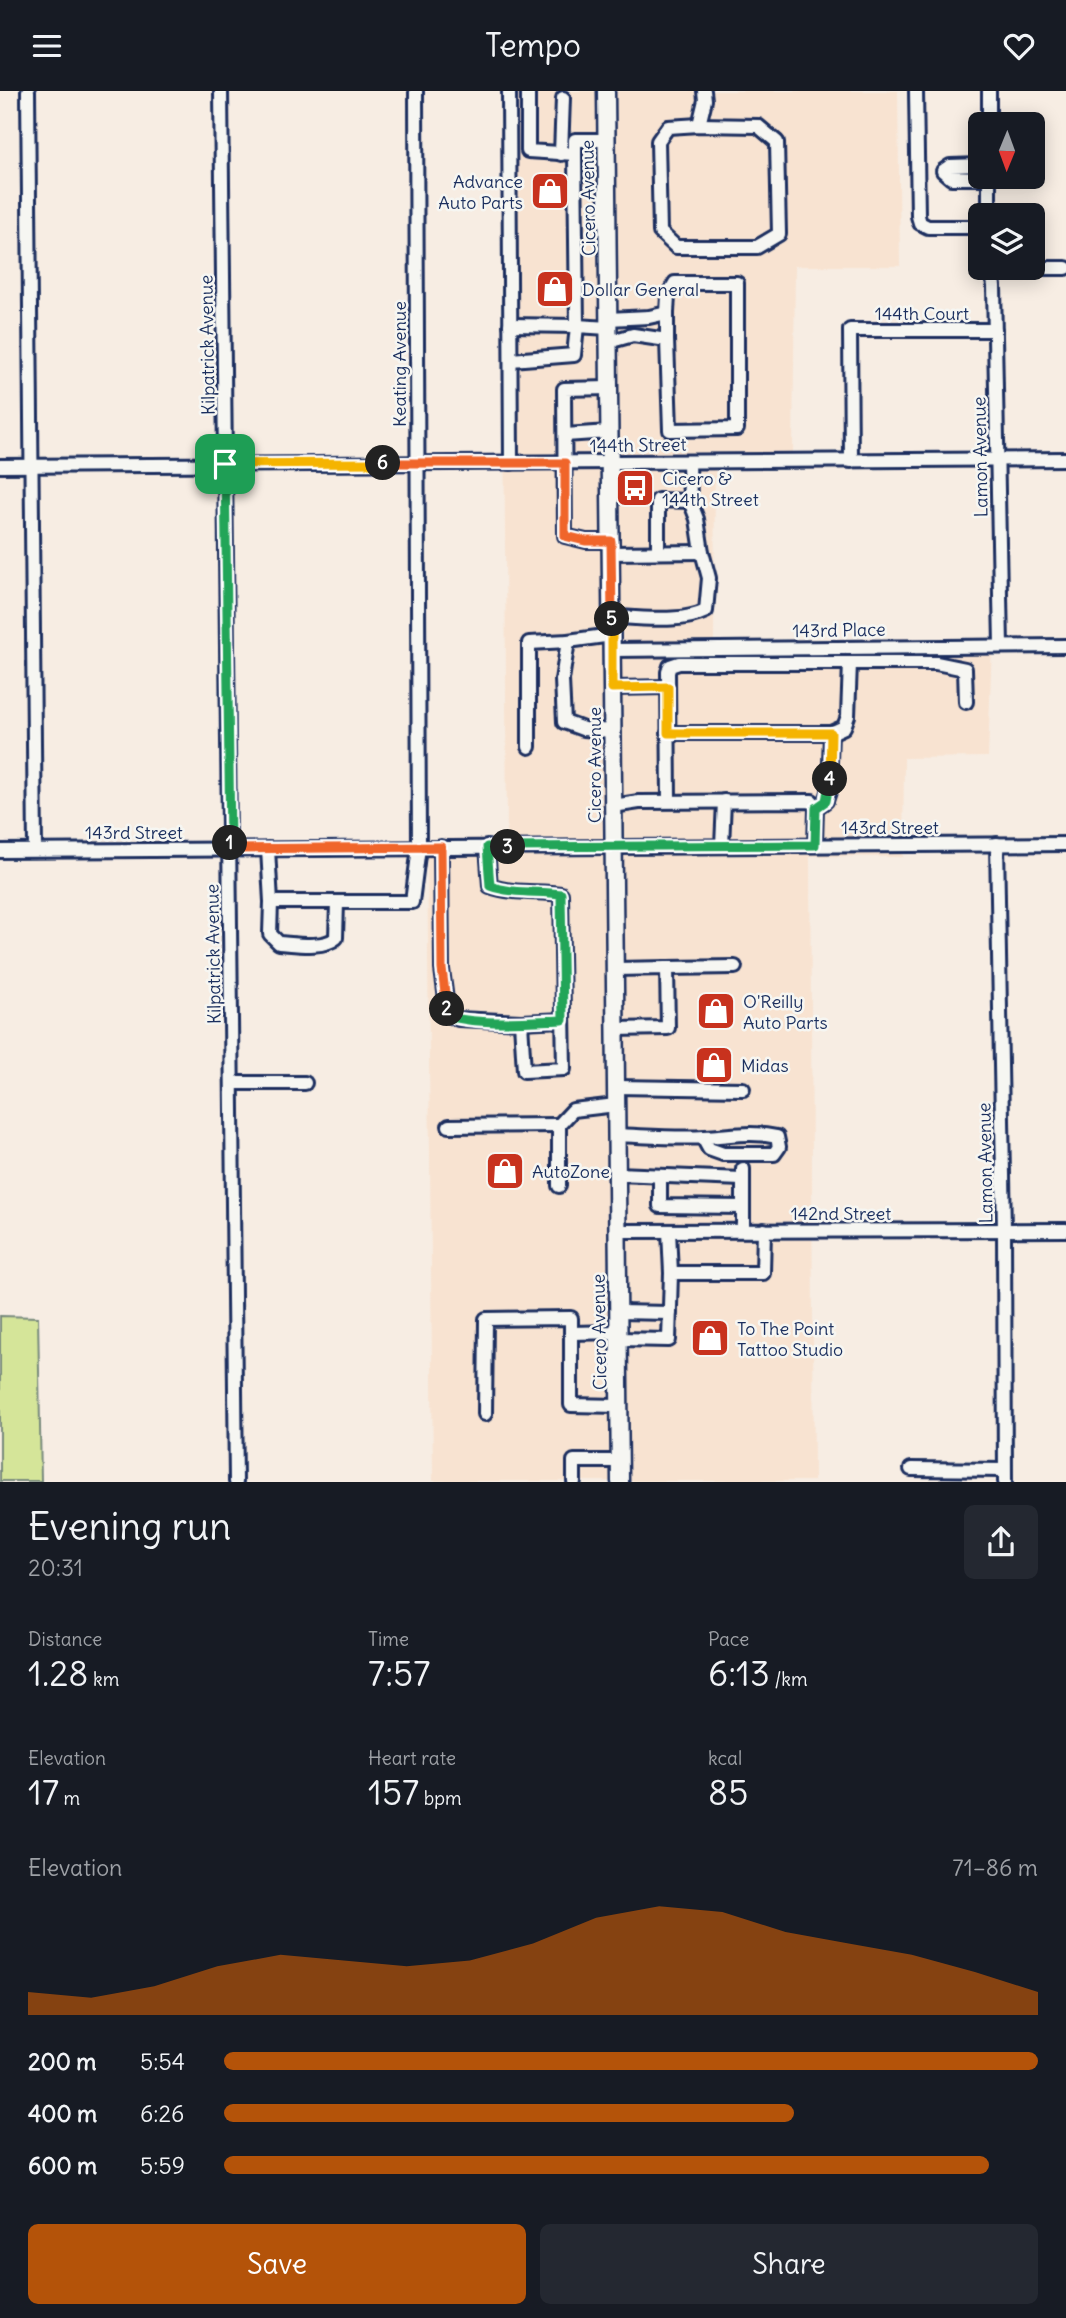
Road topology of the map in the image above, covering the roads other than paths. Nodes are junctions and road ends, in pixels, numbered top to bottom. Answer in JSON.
{"nodes":[{"id":1,"x":28,"y":91,"type":"edge"},
{"id":2,"x":221,"y":91,"type":"edge"},
{"id":3,"x":416,"y":91,"type":"edge"},
{"id":4,"x":509,"y":91,"type":"edge"},
{"id":5,"x":528,"y":91,"type":"edge"},
{"id":6,"x":606,"y":91,"type":"edge"},
{"id":7,"x":704,"y":91,"type":"edge"},
{"id":8,"x":916,"y":91,"type":"edge"},
{"id":9,"x":989,"y":91,"type":"edge"},
{"id":10,"x":563,"y":99,"type":"dead end"},
{"id":11,"x":989,"y":112,"type":"edge"},
{"id":12,"x":699,"y":125,"type":"junction"},
{"id":13,"x":606,"y":141,"type":"junction"},
{"id":14,"x":562,"y":154,"type":"junction"},
{"id":15,"x":575,"y":154,"type":"junction"},
{"id":16,"x":968,"y":165,"type":"edge"},
{"id":17,"x":917,"y":170,"type":"junction"},
{"id":18,"x":943,"y":171,"type":"junction"},
{"id":19,"x":968,"y":178,"type":"edge"},
{"id":20,"x":968,"y":227,"type":"edge"},
{"id":21,"x":1045,"y":268,"type":"edge"},
{"id":22,"x":1066,"y":268,"type":"edge"},
{"id":23,"x":993,"y":280,"type":"edge"},
{"id":24,"x":667,"y":313,"type":"junction"},
{"id":25,"x":510,"y":325,"type":"junction"},
{"id":26,"x":576,"y":325,"type":"junction"},
{"id":27,"x":608,"y":329,"type":"junction"},
{"id":28,"x":995,"y":331,"type":"junction"},
{"id":29,"x":667,"y":340,"type":"junction"},
{"id":30,"x":511,"y":360,"type":"junction"},
{"id":31,"x":609,"y":388,"type":"junction"},
{"id":32,"x":609,"y":432,"type":"junction"},
{"id":33,"x":565,"y":435,"type":"junction"},
{"id":34,"x":1066,"y":459,"type":"edge"},
{"id":35,"x":997,"y":460,"type":"junction"},
{"id":36,"x":851,"y":461,"type":"junction"},
{"id":37,"x":417,"y":463,"type":"junction"},
{"id":38,"x":511,"y":463,"type":"junction"},
{"id":39,"x":565,"y":463,"type":"junction"},
{"id":40,"x":610,"y":463,"type":"junction"},
{"id":41,"x":688,"y":463,"type":"junction"},
{"id":42,"x":225,"y":464,"type":"junction"},
{"id":43,"x":0,"y":465,"type":"edge"},
{"id":44,"x":32,"y":465,"type":"junction"},
{"id":45,"x":690,"y":501,"type":"junction"},
{"id":46,"x":611,"y":547,"type":"junction"},
{"id":47,"x":658,"y":552,"type":"junction"},
{"id":48,"x":702,"y":552,"type":"junction"},
{"id":49,"x":612,"y":617,"type":"junction"},
{"id":50,"x":568,"y":641,"type":"junction"},
{"id":51,"x":612,"y":643,"type":"junction"},
{"id":52,"x":1001,"y":646,"type":"junction"},
{"id":53,"x":1066,"y":646,"type":"edge"},
{"id":54,"x":850,"y":663,"type":"junction"},
{"id":55,"x":668,"y":687,"type":"junction"},
{"id":56,"x":612,"y":688,"type":"junction"},
{"id":57,"x":966,"y":702,"type":"dead end"},
{"id":58,"x":613,"y":731,"type":"junction"},
{"id":59,"x":668,"y":733,"type":"junction"},
{"id":60,"x":831,"y":733,"type":"junction"},
{"id":61,"x":529,"y":747,"type":"dead end"},
{"id":62,"x":669,"y":801,"type":"junction"},
{"id":63,"x":724,"y":801,"type":"junction"},
{"id":64,"x":613,"y":806,"type":"junction"},
{"id":65,"x":816,"y":808,"type":"junction"},
{"id":66,"x":997,"y":844,"type":"junction"},
{"id":67,"x":1066,"y":844,"type":"edge"},
{"id":68,"x":815,"y":845,"type":"junction"},
{"id":69,"x":614,"y":846,"type":"junction"},
{"id":70,"x":722,"y":846,"type":"junction"},
{"id":71,"x":419,"y":847,"type":"junction"},
{"id":72,"x":441,"y":847,"type":"junction"},
{"id":73,"x":487,"y":847,"type":"junction"},
{"id":74,"x":230,"y":849,"type":"junction"},
{"id":75,"x":268,"y":849,"type":"junction"},
{"id":76,"x":35,"y":850,"type":"junction"},
{"id":77,"x":0,"y":851,"type":"edge"},
{"id":78,"x":271,"y":902,"type":"junction"},
{"id":79,"x":337,"y":902,"type":"junction"},
{"id":80,"x":735,"y":967,"type":"dead end"},
{"id":81,"x":667,"y":968,"type":"junction"},
{"id":82,"x":615,"y":969,"type":"junction"},
{"id":83,"x":563,"y":1020,"type":"junction"},
{"id":84,"x":521,"y":1022,"type":"junction"},
{"id":85,"x":615,"y":1029,"type":"junction"},
{"id":86,"x":232,"y":1083,"type":"junction"},
{"id":87,"x":305,"y":1083,"type":"dead end"},
{"id":88,"x":616,"y":1087,"type":"junction"},
{"id":89,"x":743,"y":1089,"type":"dead end"},
{"id":90,"x":616,"y":1105,"type":"junction"},
{"id":91,"x":559,"y":1125,"type":"junction"},
{"id":92,"x":449,"y":1126,"type":"dead end"},
{"id":93,"x":616,"y":1135,"type":"junction"},
{"id":94,"x":704,"y":1137,"type":"junction"},
{"id":95,"x":617,"y":1174,"type":"junction"},
{"id":96,"x":660,"y":1176,"type":"junction"},
{"id":97,"x":559,"y":1186,"type":"dead end"},
{"id":98,"x":743,"y":1207,"type":"junction"},
{"id":99,"x":743,"y":1230,"type":"junction"},
{"id":100,"x":764,"y":1230,"type":"junction"},
{"id":101,"x":1004,"y":1230,"type":"junction"},
{"id":102,"x":1066,"y":1230,"type":"edge"},
{"id":103,"x":617,"y":1231,"type":"junction"},
{"id":104,"x":669,"y":1231,"type":"junction"},
{"id":105,"x":671,"y":1273,"type":"junction"},
{"id":106,"x":618,"y":1312,"type":"junction"},
{"id":107,"x":670,"y":1313,"type":"junction"},
{"id":108,"x":571,"y":1333,"type":"junction"},
{"id":109,"x":618,"y":1336,"type":"junction"},
{"id":110,"x":619,"y":1406,"type":"junction"},
{"id":111,"x":485,"y":1414,"type":"dead end"},
{"id":112,"x":619,"y":1461,"type":"junction"},
{"id":113,"x":911,"y":1469,"type":"dead end"},
{"id":114,"x":1004,"y":1476,"type":"edge"},
{"id":115,"x":236,"y":1482,"type":"edge"},
{"id":116,"x":574,"y":1482,"type":"edge"},
{"id":117,"x":620,"y":1482,"type":"edge"}],
"edges":[{"from":1,"to":44,"type":"street"},
{"from":2,"to":42,"type":"street","name":"Kilpatrick Avenue"},
{"from":3,"to":37,"type":"street","name":"Keating Avenue"},
{"from":4,"to":25,"type":"street"},
{"from":5,"to":14,"type":"street"},
{"from":6,"to":13,"type":"main road","name":"Cicero Avenue"},
{"from":7,"to":12,"type":"street"},
{"from":8,"to":17,"type":"street"},
{"from":9,"to":11,"type":"street"},
{"from":10,"to":14,"type":"street"},
{"from":12,"to":12,"type":"street"},
{"from":13,"to":15,"type":"street"},
{"from":13,"to":27,"type":"main road","name":"Cicero Avenue"},
{"from":14,"to":15,"type":"street"},
{"from":15,"to":26,"type":"street"},
{"from":16,"to":18,"type":"street"},
{"from":17,"to":18,"type":"street"},
{"from":17,"to":20,"type":"street"},
{"from":18,"to":19,"type":"street"},
{"from":21,"to":22,"type":"street"},
{"from":23,"to":28,"type":"street","name":"Lamon Avenue"},
{"from":24,"to":27,"type":"street"},
{"from":24,"to":29,"type":"street"},
{"from":24,"to":29,"type":"street"},
{"from":25,"to":26,"type":"street"},
{"from":25,"to":30,"type":"street"},
{"from":26,"to":27,"type":"street"},
{"from":26,"to":30,"type":"street"},
{"from":27,"to":29,"type":"street"},
{"from":27,"to":31,"type":"main road","name":"Cicero Avenue"},
{"from":28,"to":35,"type":"street","name":"Lamon Avenue"},
{"from":28,"to":36,"type":"street","name":"144th Court"},
{"from":30,"to":38,"type":"street"},
{"from":31,"to":32,"type":"main road","name":"Cicero Avenue"},
{"from":31,"to":33,"type":"street"},
{"from":32,"to":33,"type":"street"},
{"from":32,"to":40,"type":"main road","name":"Cicero Avenue"},
{"from":33,"to":39,"type":"street"},
{"from":34,"to":35,"type":"street","name":"144th Street"},
{"from":35,"to":36,"type":"street","name":"144th Street"},
{"from":35,"to":52,"type":"street","name":"Lamon Avenue"},
{"from":36,"to":41,"type":"street","name":"144th Street"},
{"from":37,"to":38,"type":"street","name":"144th Street"},
{"from":37,"to":42,"type":"street","name":"144th Street"},
{"from":37,"to":71,"type":"street","name":"Keating Avenue"},
{"from":38,"to":39,"type":"street","name":"144th Street"},
{"from":39,"to":40,"type":"street","name":"144th Street"},
{"from":39,"to":46,"type":"street"},
{"from":40,"to":41,"type":"street","name":"144th Street"},
{"from":40,"to":46,"type":"main road","name":"Cicero Avenue"},
{"from":41,"to":45,"type":"street"},
{"from":42,"to":44,"type":"street","name":"144th Street"},
{"from":42,"to":74,"type":"street","name":"Kilpatrick Avenue"},
{"from":43,"to":44,"type":"street","name":"144th Street"},
{"from":44,"to":76,"type":"street"},
{"from":45,"to":47,"type":"street"},
{"from":45,"to":48,"type":"street"},
{"from":46,"to":47,"type":"street"},
{"from":46,"to":49,"type":"main road","name":"Cicero Avenue"},
{"from":47,"to":48,"type":"street"},
{"from":48,"to":49,"type":"street"},
{"from":49,"to":51,"type":"main road","name":"Cicero Avenue"},
{"from":50,"to":51,"type":"street","name":"143rd Place"},
{"from":50,"to":58,"type":"street"},
{"from":50,"to":61,"type":"street","name":"143rd Place"},
{"from":51,"to":52,"type":"street","name":"143rd Place"},
{"from":51,"to":56,"type":"main road","name":"Cicero Avenue"},
{"from":52,"to":53,"type":"street","name":"143rd Place"},
{"from":54,"to":55,"type":"street"},
{"from":54,"to":57,"type":"street"},
{"from":54,"to":60,"type":"street"},
{"from":55,"to":56,"type":"street"},
{"from":55,"to":59,"type":"street"},
{"from":56,"to":58,"type":"main road","name":"Cicero Avenue"},
{"from":58,"to":64,"type":"main road","name":"Cicero Avenue"},
{"from":59,"to":60,"type":"street"},
{"from":59,"to":62,"type":"street"},
{"from":60,"to":65,"type":"street"},
{"from":62,"to":63,"type":"street"},
{"from":62,"to":64,"type":"street"},
{"from":63,"to":65,"type":"street"},
{"from":63,"to":70,"type":"street"},
{"from":64,"to":69,"type":"main road","name":"Cicero Avenue"},
{"from":65,"to":68,"type":"street"},
{"from":66,"to":67,"type":"street","name":"143rd Street"},
{"from":66,"to":68,"type":"street","name":"143rd Street"},
{"from":66,"to":101,"type":"street","name":"Lamon Avenue"},
{"from":68,"to":70,"type":"street","name":"143rd Street"},
{"from":69,"to":70,"type":"street","name":"143rd Street"},
{"from":69,"to":73,"type":"street","name":"143rd Street"},
{"from":69,"to":82,"type":"main road","name":"Cicero Avenue"},
{"from":71,"to":72,"type":"street","name":"143rd Street"},
{"from":71,"to":75,"type":"street","name":"143rd Street"},
{"from":71,"to":79,"type":"street","name":"Keating Avenue"},
{"from":72,"to":73,"type":"street","name":"143rd Street"},
{"from":72,"to":84,"type":"street"},
{"from":73,"to":83,"type":"street"},
{"from":74,"to":75,"type":"street","name":"143rd Street"},
{"from":74,"to":76,"type":"street","name":"143rd Street"},
{"from":74,"to":86,"type":"street","name":"Kilpatrick Avenue"},
{"from":75,"to":78,"type":"street"},
{"from":76,"to":77,"type":"street","name":"143rd Street"},
{"from":78,"to":79,"type":"street"},
{"from":78,"to":79,"type":"street"},
{"from":80,"to":81,"type":"street"},
{"from":81,"to":82,"type":"street"},
{"from":81,"to":85,"type":"street"},
{"from":82,"to":85,"type":"main road","name":"Cicero Avenue"},
{"from":83,"to":84,"type":"street"},
{"from":83,"to":84,"type":"street"},
{"from":85,"to":88,"type":"main road","name":"Cicero Avenue"},
{"from":86,"to":87,"type":"street"},
{"from":86,"to":115,"type":"street","name":"Kilpatrick Avenue"},
{"from":88,"to":89,"type":"street"},
{"from":88,"to":90,"type":"main road","name":"Cicero Avenue"},
{"from":90,"to":91,"type":"street"},
{"from":90,"to":93,"type":"main road","name":"Cicero Avenue"},
{"from":91,"to":92,"type":"street"},
{"from":91,"to":97,"type":"street"},
{"from":93,"to":94,"type":"street"},
{"from":93,"to":95,"type":"main road","name":"Cicero Avenue"},
{"from":94,"to":94,"type":"street"},
{"from":95,"to":96,"type":"street"},
{"from":95,"to":103,"type":"main road","name":"Cicero Avenue"},
{"from":96,"to":98,"type":"street"},
{"from":96,"to":98,"type":"street"},
{"from":98,"to":99,"type":"street"},
{"from":99,"to":100,"type":"street","name":"142nd Street"},
{"from":99,"to":104,"type":"street","name":"142nd Street"},
{"from":100,"to":101,"type":"street","name":"142nd Street"},
{"from":100,"to":105,"type":"street"},
{"from":101,"to":102,"type":"street","name":"142nd Street"},
{"from":101,"to":114,"type":"street","name":"Lamon Avenue"},
{"from":103,"to":104,"type":"street","name":"142nd Street"},
{"from":103,"to":106,"type":"main road","name":"Cicero Avenue"},
{"from":104,"to":105,"type":"street"},
{"from":105,"to":107,"type":"street"},
{"from":106,"to":107,"type":"street"},
{"from":106,"to":109,"type":"main road","name":"Cicero Avenue"},
{"from":107,"to":109,"type":"street"},
{"from":108,"to":109,"type":"street"},
{"from":108,"to":110,"type":"street"},
{"from":108,"to":111,"type":"street"},
{"from":109,"to":110,"type":"main road","name":"Cicero Avenue"},
{"from":110,"to":112,"type":"main road","name":"Cicero Avenue"},
{"from":112,"to":116,"type":"street"},
{"from":112,"to":117,"type":"main road","name":"Cicero Avenue"},
{"from":113,"to":114,"type":"street"}]}
